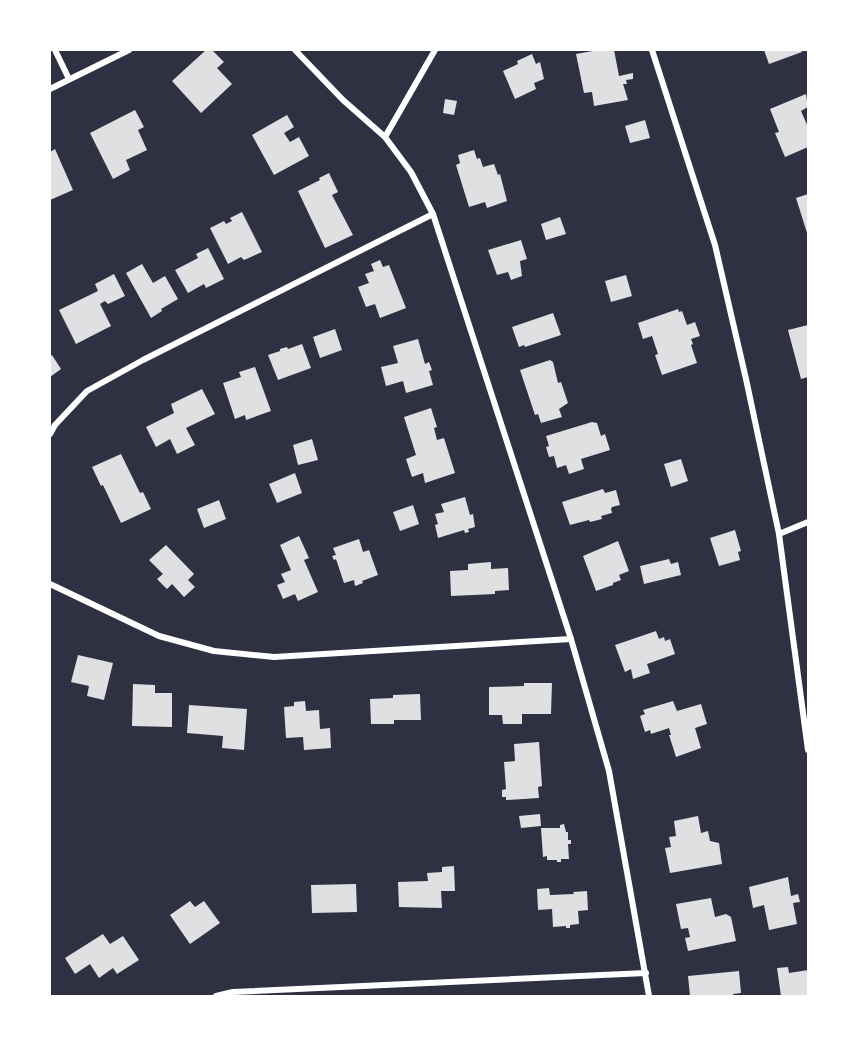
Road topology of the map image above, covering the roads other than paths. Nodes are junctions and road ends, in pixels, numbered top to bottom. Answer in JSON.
{"nodes":[{"id":1,"x":56,"y":50,"type":"edge"},
{"id":2,"x":129,"y":50,"type":"edge"},
{"id":3,"x":296,"y":50,"type":"edge"},
{"id":4,"x":435,"y":50,"type":"edge"},
{"id":5,"x":652,"y":50,"type":"edge"},
{"id":6,"x":69,"y":79,"type":"junction"},
{"id":7,"x":50,"y":89,"type":"edge"},
{"id":8,"x":385,"y":137,"type":"junction"},
{"id":9,"x":433,"y":214,"type":"junction"},
{"id":10,"x":50,"y":434,"type":"edge"},
{"id":11,"x":808,"y":522,"type":"edge"},
{"id":12,"x":779,"y":534,"type":"junction"},
{"id":13,"x":50,"y":584,"type":"edge"},
{"id":14,"x":571,"y":639,"type":"junction"},
{"id":15,"x":808,"y":750,"type":"edge"},
{"id":16,"x":646,"y":974,"type":"junction"},
{"id":17,"x":216,"y":996,"type":"edge"},
{"id":18,"x":649,"y":996,"type":"edge"}],
"edges":[{"from":1,"to":6,"type":"street"},
{"from":2,"to":6,"type":"street"},
{"from":3,"to":8,"type":"street"},
{"from":4,"to":8,"type":"street"},
{"from":5,"to":12,"type":"street"},
{"from":6,"to":7,"type":"street"},
{"from":8,"to":9,"type":"street"},
{"from":9,"to":10,"type":"street"},
{"from":9,"to":14,"type":"street"},
{"from":11,"to":12,"type":"street"},
{"from":12,"to":15,"type":"street"},
{"from":13,"to":14,"type":"street"},
{"from":14,"to":16,"type":"street"},
{"from":16,"to":17,"type":"street"},
{"from":16,"to":18,"type":"street"}]}
